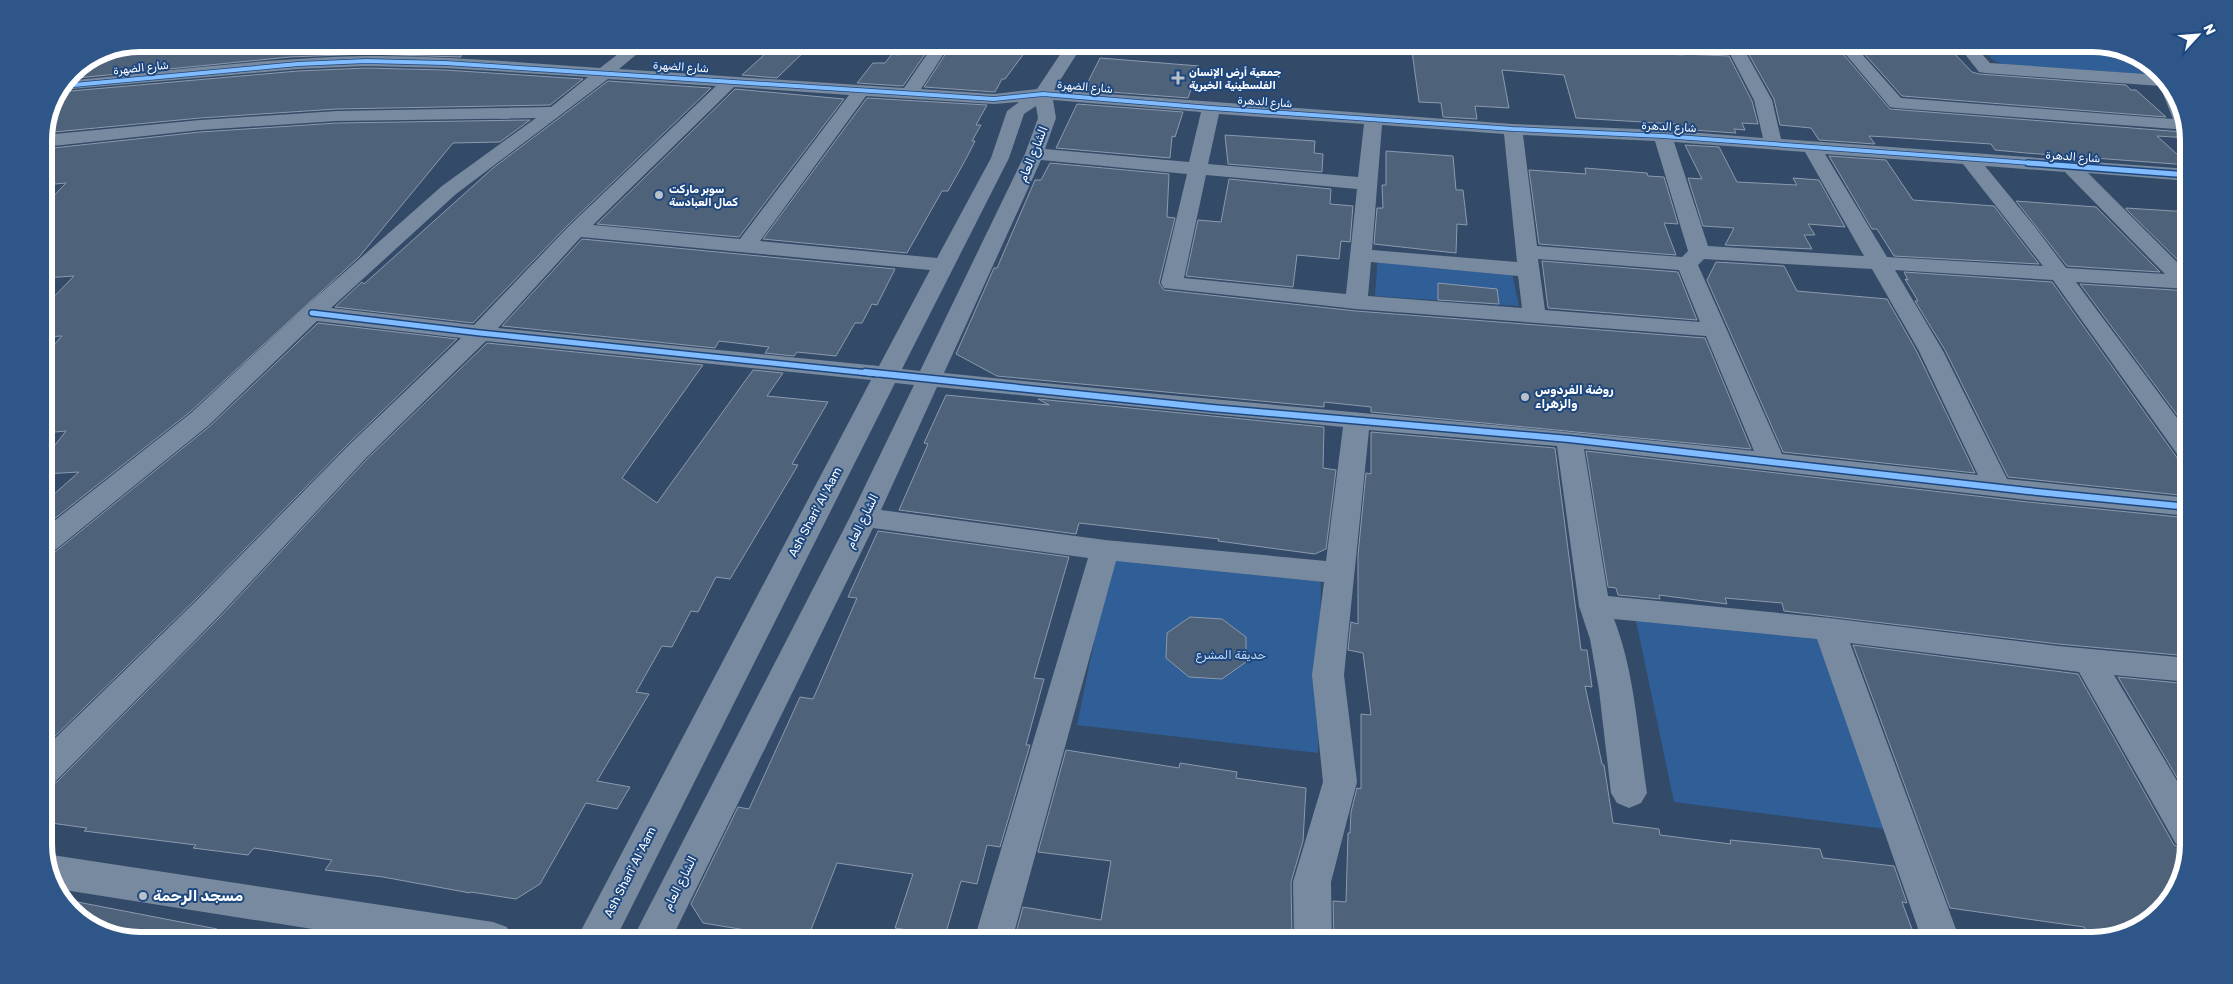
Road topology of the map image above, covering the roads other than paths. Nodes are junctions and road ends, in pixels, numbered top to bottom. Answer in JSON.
{"nodes":[{"id":1,"x":460,"y":52,"type":"edge"},
{"id":2,"x":630,"y":52,"type":"edge"},
{"id":3,"x":937,"y":52,"type":"edge"},
{"id":4,"x":1070,"y":52,"type":"edge"},
{"id":5,"x":1738,"y":52,"type":"edge"},
{"id":6,"x":1852,"y":52,"type":"edge"},
{"id":7,"x":1972,"y":52,"type":"edge"},
{"id":8,"x":445,"y":63,"type":"junction"},
{"id":9,"x":604,"y":72,"type":"junction"},
{"id":10,"x":2157,"y":80,"type":"edge"},
{"id":11,"x":731,"y":81,"type":"junction"},
{"id":12,"x":72,"y":85,"type":"edge"},
{"id":13,"x":861,"y":91,"type":"junction"},
{"id":14,"x":909,"y":94,"type":"junction"},
{"id":15,"x":1043,"y":94,"type":"junction"},
{"id":16,"x":1148,"y":103,"type":"joint"},
{"id":17,"x":1211,"y":108,"type":"junction"},
{"id":18,"x":555,"y":112,"type":"junction"},
{"id":19,"x":1373,"y":120,"type":"junction"},
{"id":20,"x":2179,"y":125,"type":"edge"},
{"id":21,"x":1513,"y":129,"type":"junction"},
{"id":22,"x":1663,"y":136,"type":"junction"},
{"id":23,"x":53,"y":140,"type":"edge"},
{"id":24,"x":1773,"y":143,"type":"junction"},
{"id":25,"x":1811,"y":146,"type":"junction"},
{"id":26,"x":1034,"y":154,"type":"junction"},
{"id":27,"x":1970,"y":160,"type":"junction"},
{"id":28,"x":2070,"y":166,"type":"junction"},
{"id":29,"x":1196,"y":168,"type":"junction"},
{"id":30,"x":2180,"y":174,"type":"edge"},
{"id":31,"x":1367,"y":184,"type":"junction"},
{"id":32,"x":576,"y":230,"type":"junction"},
{"id":33,"x":745,"y":247,"type":"junction"},
{"id":34,"x":1361,"y":255,"type":"junction"},
{"id":35,"x":1693,"y":258,"type":"junction"},
{"id":36,"x":1527,"y":261,"type":"junction"},
{"id":37,"x":1880,"y":264,"type":"junction"},
{"id":38,"x":943,"y":265,"type":"junction"},
{"id":39,"x":2060,"y":273,"type":"junction"},
{"id":40,"x":2180,"y":275,"type":"edge"},
{"id":41,"x":2180,"y":282,"type":"edge"},
{"id":42,"x":1356,"y":302,"type":"junction"},
{"id":43,"x":312,"y":314,"type":"junction"},
{"id":44,"x":1534,"y":317,"type":"junction"},
{"id":45,"x":1714,"y":330,"type":"junction"},
{"id":46,"x":480,"y":333,"type":"junction"},
{"id":47,"x":888,"y":374,"type":"junction"},
{"id":48,"x":930,"y":379,"type":"junction"},
{"id":49,"x":1357,"y":421,"type":"junction"},
{"id":50,"x":1569,"y":439,"type":"junction"},
{"id":51,"x":2180,"y":440,"type":"edge"},
{"id":52,"x":1772,"y":461,"type":"junction"},
{"id":53,"x":1997,"y":486,"type":"junction"},
{"id":54,"x":2180,"y":506,"type":"edge"},
{"id":55,"x":864,"y":517,"type":"junction"},
{"id":56,"x":53,"y":537,"type":"edge"},
{"id":57,"x":1105,"y":550,"type":"junction"},
{"id":58,"x":1340,"y":573,"type":"junction"},
{"id":59,"x":1594,"y":606,"type":"junction"},
{"id":60,"x":1829,"y":629,"type":"junction"},
{"id":61,"x":2088,"y":660,"type":"junction"},
{"id":62,"x":2180,"y":669,"type":"edge"},
{"id":63,"x":53,"y":762,"type":"edge"},
{"id":64,"x":1628,"y":793,"type":"dead end"},
{"id":65,"x":2180,"y":818,"type":"edge"},
{"id":66,"x":57,"y":872,"type":"edge"},
{"id":67,"x":442,"y":932,"type":"edge"},
{"id":68,"x":599,"y":932,"type":"edge"},
{"id":69,"x":655,"y":932,"type":"edge"},
{"id":70,"x":995,"y":932,"type":"edge"},
{"id":71,"x":1313,"y":932,"type":"edge"},
{"id":72,"x":1938,"y":932,"type":"edge"}],
"edges":[{"from":1,"to":8,"type":"street"},
{"from":2,"to":9,"type":"street"},
{"from":3,"to":14,"type":"street"},
{"from":4,"to":15,"type":"street"},
{"from":5,"to":24,"type":"street"},
{"from":6,"to":20,"type":"street"},
{"from":7,"to":10,"type":"street"},
{"from":8,"to":9,"type":"street","name":"شارع الضهرة"},
{"from":8,"to":12,"type":"street","name":"شارع الضهرة"},
{"from":9,"to":11,"type":"street","name":"شارع الضهرة"},
{"from":9,"to":18,"type":"street"},
{"from":11,"to":13,"type":"street","name":"شارع الضهرة"},
{"from":11,"to":32,"type":"street"},
{"from":13,"to":14,"type":"street","name":"شارع الضهرة"},
{"from":13,"to":33,"type":"street"},
{"from":14,"to":15,"type":"street","name":"شارع الضهرة"},
{"from":15,"to":16,"type":"street","name":"شارع الضهرة"},
{"from":15,"to":26,"type":"street","name":"الشارع العام"},
{"from":15,"to":38,"type":"street","name":"Ash Shari' Al 'Aam"},
{"from":16,"to":17,"type":"street","name":"شارع الدهرة"},
{"from":17,"to":19,"type":"street","name":"شارع الدهرة"},
{"from":17,"to":29,"type":"street"},
{"from":18,"to":23,"type":"street"},
{"from":18,"to":43,"type":"street"},
{"from":19,"to":21,"type":"street","name":"شارع الدهرة"},
{"from":19,"to":31,"type":"street"},
{"from":21,"to":22,"type":"street","name":"شارع الدهرة"},
{"from":21,"to":36,"type":"street"},
{"from":22,"to":24,"type":"street","name":"شارع الدهرة"},
{"from":22,"to":35,"type":"street"},
{"from":24,"to":25,"type":"street","name":"شارع الدهرة"},
{"from":25,"to":27,"type":"street","name":"شارع الدهرة"},
{"from":25,"to":37,"type":"street"},
{"from":26,"to":29,"type":"street"},
{"from":26,"to":48,"type":"street","name":"الشارع العام"},
{"from":27,"to":28,"type":"street","name":"شارع الدهرة"},
{"from":27,"to":39,"type":"street"},
{"from":28,"to":30,"type":"street","name":"شارع الدهرة"},
{"from":28,"to":40,"type":"street"},
{"from":29,"to":31,"type":"street"},
{"from":29,"to":42,"type":"street"},
{"from":31,"to":34,"type":"street"},
{"from":32,"to":33,"type":"street"},
{"from":32,"to":46,"type":"street"},
{"from":33,"to":38,"type":"street"},
{"from":34,"to":36,"type":"street"},
{"from":34,"to":42,"type":"street"},
{"from":35,"to":36,"type":"street"},
{"from":35,"to":37,"type":"street"},
{"from":35,"to":45,"type":"street"},
{"from":36,"to":44,"type":"street"},
{"from":37,"to":39,"type":"street"},
{"from":37,"to":53,"type":"street"},
{"from":38,"to":47,"type":"street","name":"Ash Shari' Al 'Aam"},
{"from":39,"to":41,"type":"street"},
{"from":39,"to":51,"type":"street"},
{"from":42,"to":44,"type":"street"},
{"from":43,"to":46,"type":"street"},
{"from":43,"to":56,"type":"street"},
{"from":44,"to":45,"type":"street"},
{"from":45,"to":52,"type":"street"},
{"from":46,"to":47,"type":"street"},
{"from":46,"to":63,"type":"street"},
{"from":47,"to":48,"type":"street"},
{"from":47,"to":68,"type":"street","name":"Ash Shari' Al 'Aam"},
{"from":48,"to":49,"type":"street"},
{"from":48,"to":55,"type":"street","name":"الشارع العام"},
{"from":49,"to":50,"type":"street"},
{"from":49,"to":58,"type":"street"},
{"from":50,"to":52,"type":"street"},
{"from":50,"to":59,"type":"street"},
{"from":52,"to":53,"type":"street"},
{"from":53,"to":54,"type":"street"},
{"from":55,"to":57,"type":"street"},
{"from":55,"to":69,"type":"street","name":"الشارع العام"},
{"from":57,"to":58,"type":"street"},
{"from":57,"to":70,"type":"street"},
{"from":58,"to":71,"type":"street"},
{"from":59,"to":60,"type":"street"},
{"from":59,"to":64,"type":"street"},
{"from":60,"to":61,"type":"street"},
{"from":60,"to":72,"type":"street"},
{"from":61,"to":62,"type":"street"},
{"from":61,"to":65,"type":"street"},
{"from":66,"to":67,"type":"street"}]}
